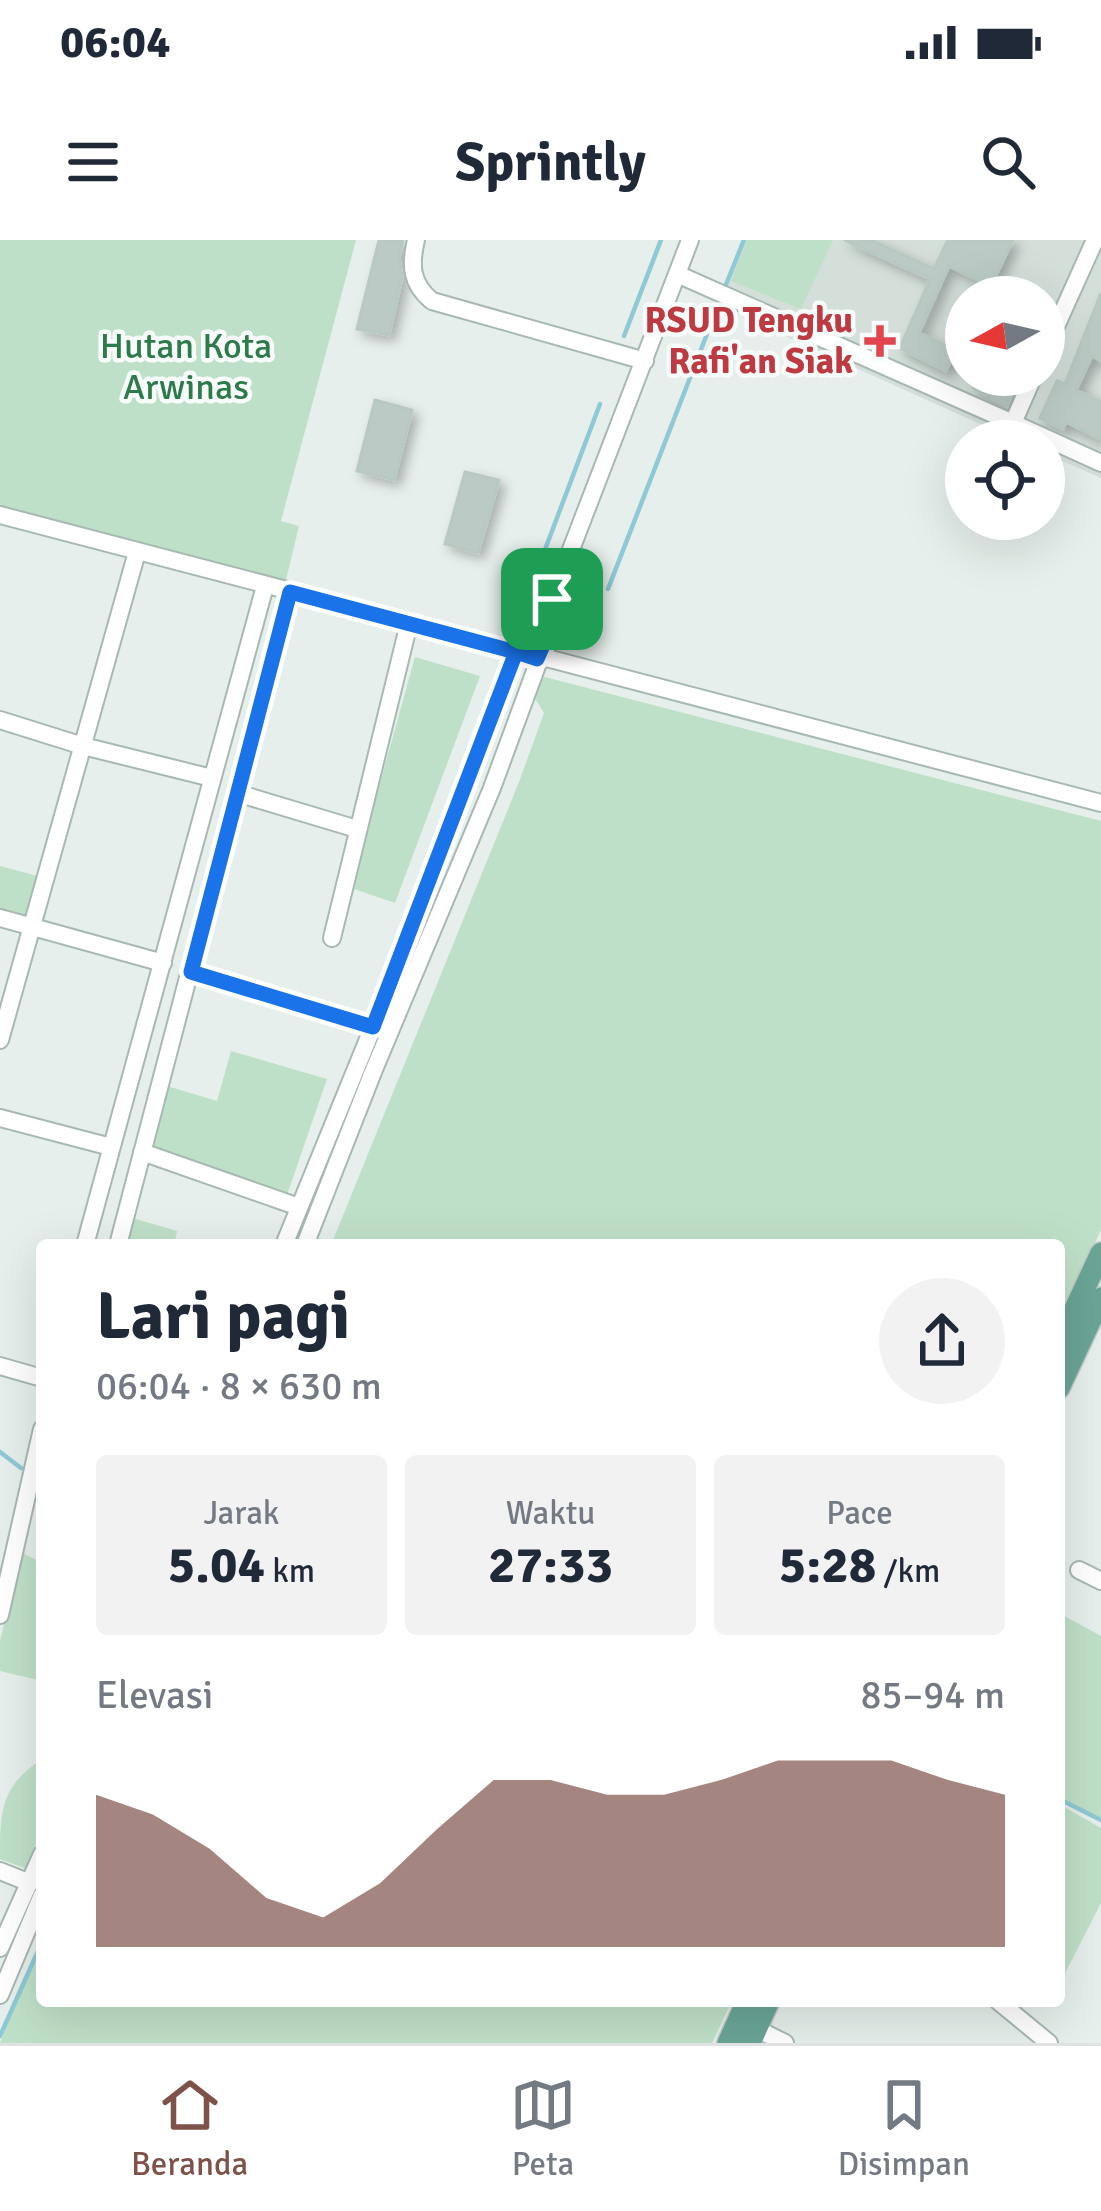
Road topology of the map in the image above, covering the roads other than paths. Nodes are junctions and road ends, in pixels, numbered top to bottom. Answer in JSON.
{"nodes":[{"id":1,"x":416,"y":240,"type":"edge"},
{"id":2,"x":690,"y":240,"type":"edge"},
{"id":3,"x":1095,"y":240,"type":"edge"},
{"id":4,"x":677,"y":274,"type":"junction"},
{"id":5,"x":1065,"y":306,"type":"edge"},
{"id":6,"x":645,"y":361,"type":"junction"},
{"id":7,"x":1006,"y":420,"type":"edge"},
{"id":8,"x":1065,"y":447,"type":"edge"},
{"id":9,"x":1101,"y":463,"type":"edge"},
{"id":10,"x":0,"y":515,"type":"edge"},
{"id":11,"x":137,"y":551,"type":"junction"},
{"id":12,"x":266,"y":586,"type":"junction"},
{"id":13,"x":290,"y":592,"type":"junction"},
{"id":14,"x":552,"y":599,"type":"junction"},
{"id":15,"x":410,"y":623,"type":"junction"},
{"id":16,"x":516,"y":652,"type":"junction"},
{"id":17,"x":537,"y":659,"type":"junction"},
{"id":18,"x":0,"y":720,"type":"edge"},
{"id":19,"x":83,"y":746,"type":"junction"},
{"id":20,"x":212,"y":778,"type":"junction"},
{"id":21,"x":237,"y":793,"type":"junction"},
{"id":22,"x":1101,"y":803,"type":"edge"},
{"id":23,"x":357,"y":829,"type":"junction"},
{"id":24,"x":0,"y":918,"type":"edge"},
{"id":25,"x":30,"y":926,"type":"junction"},
{"id":26,"x":332,"y":938,"type":"dead end"},
{"id":27,"x":163,"y":963,"type":"junction"},
{"id":28,"x":191,"y":972,"type":"junction"},
{"id":29,"x":373,"y":1027,"type":"junction"},
{"id":30,"x":0,"y":1040,"type":"edge"},
{"id":31,"x":0,"y":1118,"type":"edge"},
{"id":32,"x":111,"y":1147,"type":"junction"},
{"id":33,"x":142,"y":1152,"type":"junction"},
{"id":34,"x":299,"y":1207,"type":"junction"},
{"id":35,"x":87,"y":1239,"type":"edge"},
{"id":36,"x":120,"y":1239,"type":"edge"},
{"id":37,"x":286,"y":1239,"type":"edge"},
{"id":38,"x":307,"y":1239,"type":"edge"},
{"id":39,"x":1101,"y":1253,"type":"edge"},
{"id":40,"x":1101,"y":1298,"type":"edge"},
{"id":41,"x":1065,"y":1330,"type":"edge"},
{"id":42,"x":0,"y":1366,"type":"edge"},
{"id":43,"x":1065,"y":1375,"type":"edge"},
{"id":44,"x":36,"y":1376,"type":"edge"},
{"id":45,"x":36,"y":1456,"type":"edge"},
{"id":46,"x":1079,"y":1570,"type":"dead end"},
{"id":47,"x":1101,"y":1580,"type":"edge"},
{"id":48,"x":0,"y":1615,"type":"edge"},
{"id":49,"x":0,"y":1870,"type":"edge"},
{"id":50,"x":36,"y":1889,"type":"edge"},
{"id":51,"x":0,"y":1948,"type":"edge"},
{"id":52,"x":0,"y":1995,"type":"edge"},
{"id":53,"x":745,"y":2007,"type":"edge"},
{"id":54,"x":766,"y":2007,"type":"edge"},
{"id":55,"x":1005,"y":2007,"type":"edge"},
{"id":56,"x":754,"y":2036,"type":"edge"},
{"id":57,"x":1041,"y":2040,"type":"edge"},
{"id":58,"x":728,"y":2043,"type":"edge"},
{"id":59,"x":785,"y":2043,"type":"edge"}],
"edges":[{"from":1,"to":6,"type":"street"},
{"from":2,"to":4,"type":"street"},
{"from":3,"to":5,"type":"street"},
{"from":4,"to":6,"type":"street"},
{"from":4,"to":7,"type":"street"},
{"from":6,"to":14,"type":"street"},
{"from":8,"to":9,"type":"street"},
{"from":10,"to":11,"type":"street"},
{"from":11,"to":12,"type":"street"},
{"from":11,"to":19,"type":"street"},
{"from":12,"to":13,"type":"street"},
{"from":12,"to":20,"type":"street"},
{"from":13,"to":15,"type":"street"},
{"from":13,"to":21,"type":"street"},
{"from":14,"to":16,"type":"street"},
{"from":14,"to":17,"type":"street"},
{"from":15,"to":16,"type":"street"},
{"from":15,"to":23,"type":"street"},
{"from":16,"to":17,"type":"street"},
{"from":16,"to":29,"type":"street"},
{"from":17,"to":22,"type":"street"},
{"from":17,"to":38,"type":"street"},
{"from":18,"to":19,"type":"street"},
{"from":19,"to":20,"type":"street"},
{"from":19,"to":25,"type":"street"},
{"from":20,"to":27,"type":"street"},
{"from":21,"to":23,"type":"street"},
{"from":21,"to":28,"type":"street"},
{"from":23,"to":26,"type":"street"},
{"from":24,"to":25,"type":"street"},
{"from":25,"to":27,"type":"street"},
{"from":25,"to":30,"type":"street"},
{"from":27,"to":32,"type":"street"},
{"from":28,"to":29,"type":"street"},
{"from":28,"to":33,"type":"street"},
{"from":29,"to":34,"type":"street"},
{"from":31,"to":32,"type":"street"},
{"from":32,"to":35,"type":"street"},
{"from":33,"to":34,"type":"street"},
{"from":33,"to":36,"type":"street"},
{"from":34,"to":37,"type":"street"},
{"from":39,"to":41,"type":"main road"},
{"from":40,"to":43,"type":"main road"},
{"from":42,"to":44,"type":"street"},
{"from":45,"to":48,"type":"street"},
{"from":46,"to":47,"type":"street"},
{"from":49,"to":50,"type":"street"},
{"from":50,"to":51,"type":"street"},
{"from":50,"to":52,"type":"street"},
{"from":53,"to":58,"type":"main road"},
{"from":54,"to":56,"type":"main road"},
{"from":55,"to":57,"type":"street"},
{"from":56,"to":59,"type":"street"}]}
